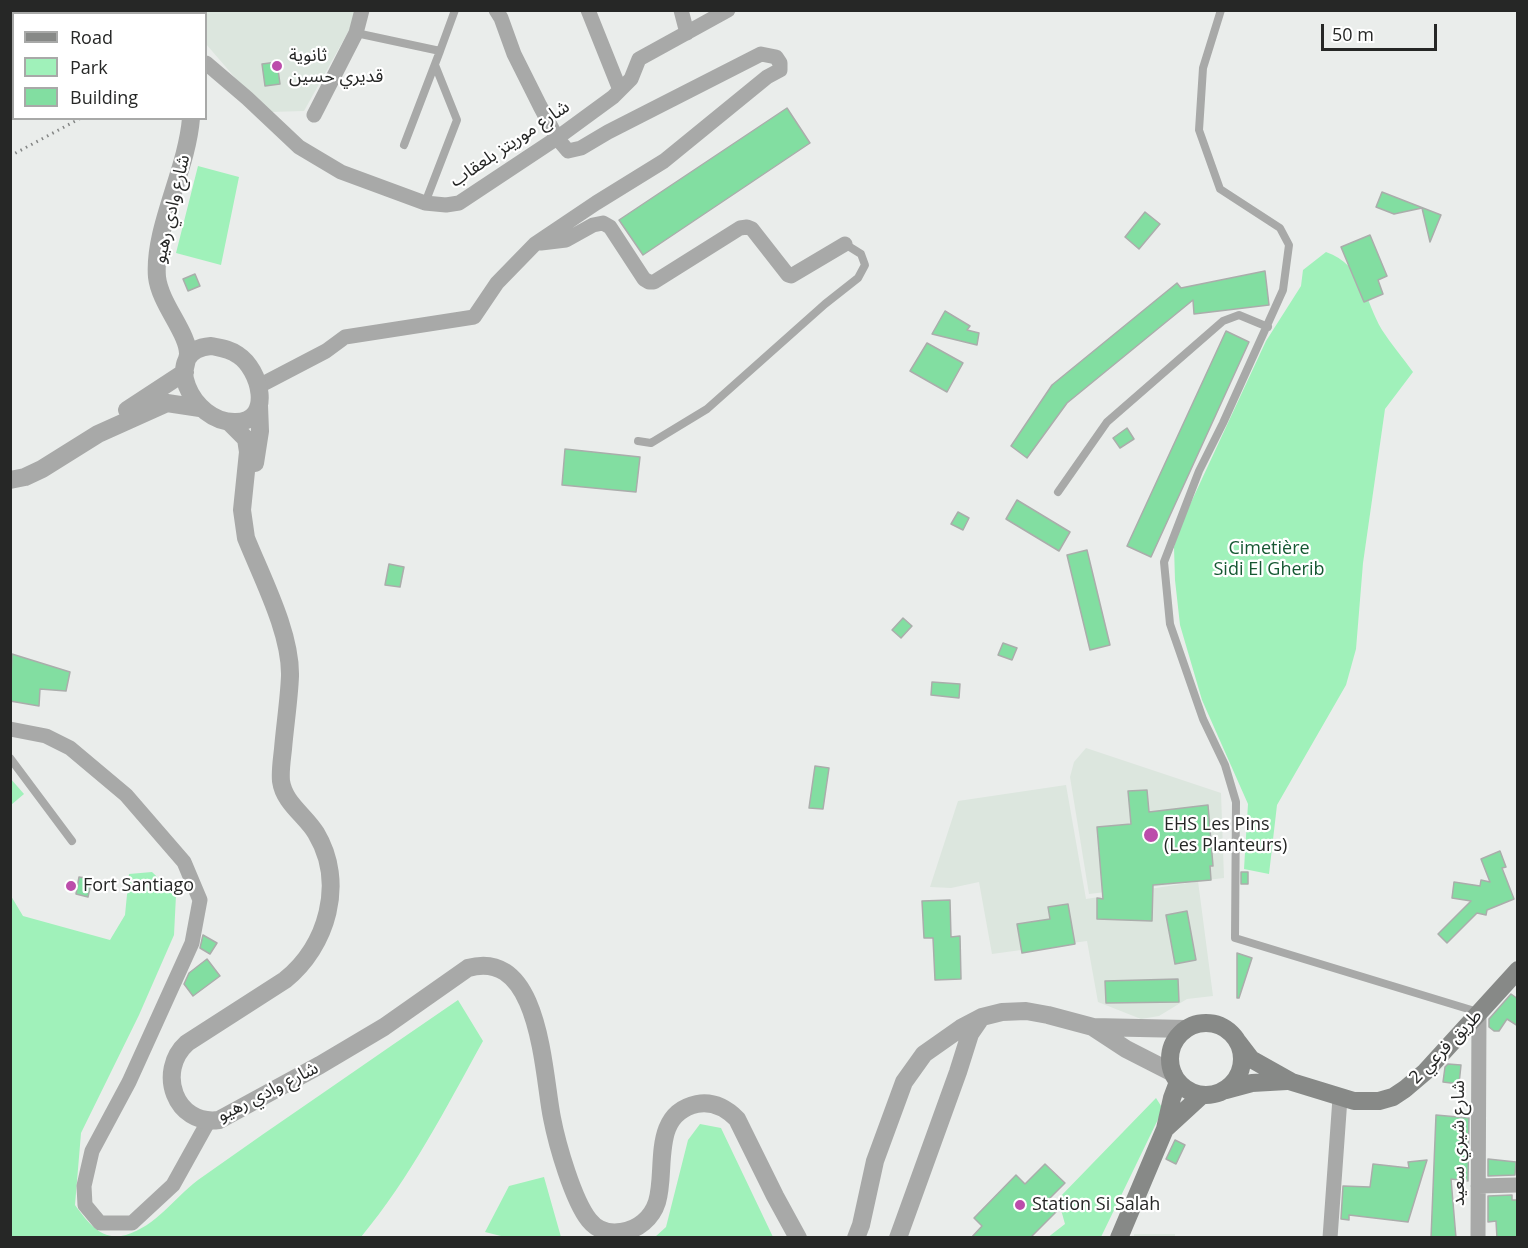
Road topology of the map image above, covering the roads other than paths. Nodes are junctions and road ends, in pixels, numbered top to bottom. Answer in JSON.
{"nodes":[{"id":1,"x":362,"y":10,"type":"edge"},
{"id":2,"x":455,"y":10,"type":"edge"},
{"id":3,"x":496,"y":10,"type":"edge"},
{"id":4,"x":588,"y":10,"type":"edge"},
{"id":5,"x":681,"y":10,"type":"edge"},
{"id":6,"x":728,"y":10,"type":"edge"},
{"id":7,"x":1221,"y":10,"type":"edge"},
{"id":8,"x":356,"y":33,"type":"junction"},
{"id":9,"x":687,"y":33,"type":"junction"},
{"id":10,"x":440,"y":51,"type":"junction"},
{"id":11,"x":207,"y":64,"type":"edge"},
{"id":12,"x":435,"y":65,"type":"junction"},
{"id":13,"x":620,"y":90,"type":"junction"},
{"id":14,"x":314,"y":115,"type":"dead end"},
{"id":15,"x":191,"y":120,"type":"edge"},
{"id":16,"x":557,"y":138,"type":"junction"},
{"id":17,"x":404,"y":145,"type":"dead end"},
{"id":18,"x":425,"y":203,"type":"junction"},
{"id":19,"x":535,"y":244,"type":"junction"},
{"id":20,"x":844,"y":244,"type":"joint"},
{"id":21,"x":162,"y":299,"type":"junction"},
{"id":22,"x":1268,"y":327,"type":"junction"},
{"id":23,"x":211,"y":346,"type":"junction"},
{"id":24,"x":185,"y":370,"type":"junction"},
{"id":25,"x":259,"y":386,"type":"junction"},
{"id":26,"x":259,"y":405,"type":"junction"},
{"id":27,"x":200,"y":408,"type":"junction"},
{"id":28,"x":229,"y":422,"type":"junction"},
{"id":29,"x":98,"y":434,"type":"junction"},
{"id":30,"x":638,"y":441,"type":"dead end"},
{"id":31,"x":10,"y":480,"type":"edge"},
{"id":32,"x":1058,"y":492,"type":"dead end"},
{"id":33,"x":255,"y":560,"type":"junction"},
{"id":34,"x":10,"y":729,"type":"edge"},
{"id":35,"x":10,"y":758,"type":"edge"},
{"id":36,"x":72,"y":841,"type":"dead end"},
{"id":37,"x":1518,"y":970,"type":"edge"},
{"id":38,"x":1479,"y":1012,"type":"junction"},
{"id":39,"x":982,"y":1017,"type":"junction"},
{"id":40,"x":1093,"y":1027,"type":"junction"},
{"id":41,"x":1186,"y":1029,"type":"junction"},
{"id":42,"x":1238,"y":1042,"type":"junction"},
{"id":43,"x":1175,"y":1078,"type":"junction"},
{"id":44,"x":1292,"y":1082,"type":"junction"},
{"id":45,"x":1224,"y":1090,"type":"junction"},
{"id":46,"x":1202,"y":1095,"type":"junction"},
{"id":47,"x":1340,"y":1098,"type":"junction"},
{"id":48,"x":208,"y":1122,"type":"junction"},
{"id":49,"x":1165,"y":1129,"type":"junction"},
{"id":50,"x":1518,"y":1185,"type":"edge"},
{"id":51,"x":1478,"y":1186,"type":"junction"},
{"id":52,"x":798,"y":1238,"type":"edge"},
{"id":53,"x":856,"y":1238,"type":"edge"},
{"id":54,"x":898,"y":1238,"type":"edge"},
{"id":55,"x":1119,"y":1238,"type":"edge"},
{"id":56,"x":1330,"y":1238,"type":"edge"},
{"id":57,"x":1478,"y":1238,"type":"edge"}],
"edges":[{"from":1,"to":8,"type":"street"},
{"from":2,"to":10,"type":"lane"},
{"from":3,"to":16,"type":"street"},
{"from":4,"to":13,"type":"street"},
{"from":5,"to":9,"type":"street"},
{"from":6,"to":9,"type":"street","name":"شارع موريتز بلعقاب"},
{"from":7,"to":22,"type":"lane"},
{"from":8,"to":10,"type":"lane"},
{"from":8,"to":14,"type":"street"},
{"from":9,"to":13,"type":"street","name":"شارع موريتز بلعقاب"},
{"from":10,"to":12,"type":"lane"},
{"from":11,"to":18,"type":"street","name":"شارع موريتز بلعقاب"},
{"from":12,"to":17,"type":"lane"},
{"from":12,"to":18,"type":"lane"},
{"from":13,"to":16,"type":"street","name":"شارع موريتز بلعقاب"},
{"from":15,"to":21,"type":"street","name":"شارع وادي رهيو"},
{"from":16,"to":18,"type":"street","name":"شارع موريتز بلعقاب"},
{"from":16,"to":19,"type":"street"},
{"from":19,"to":20,"type":"street"},
{"from":19,"to":25,"type":"street"},
{"from":20,"to":30,"type":"lane"},
{"from":21,"to":23,"type":"street"},
{"from":21,"to":24,"type":"street","name":"شارع وادي رهيو"},
{"from":22,"to":32,"type":"lane"},
{"from":22,"to":38,"type":"lane"},
{"from":23,"to":24,"type":"street"},
{"from":23,"to":25,"type":"street"},
{"from":24,"to":27,"type":"street"},
{"from":24,"to":29,"type":"street"},
{"from":25,"to":26,"type":"street"},
{"from":26,"to":28,"type":"street"},
{"from":26,"to":33,"type":"street","name":"شارع وادي رهيو"},
{"from":27,"to":28,"type":"street"},
{"from":27,"to":29,"type":"street"},
{"from":28,"to":33,"type":"street","name":"شارع وادي رهيو"},
{"from":29,"to":31,"type":"street"},
{"from":33,"to":48,"type":"street","name":"شارع وادي رهيو"},
{"from":34,"to":48,"type":"street"},
{"from":35,"to":36,"type":"lane"},
{"from":37,"to":38,"type":"main road","name":"طريق فرعي 2"},
{"from":38,"to":47,"type":"main road","name":"طريق فرعي 2"},
{"from":38,"to":51,"type":"street","name":"شارع شيري سعيد"},
{"from":39,"to":40,"type":"street"},
{"from":39,"to":53,"type":"street"},
{"from":39,"to":54,"type":"street"},
{"from":40,"to":41,"type":"street"},
{"from":40,"to":43,"type":"street"},
{"from":41,"to":42,"type":"main road"},
{"from":41,"to":43,"type":"main road"},
{"from":42,"to":44,"type":"main road","name":"طريق فرعي 2"},
{"from":42,"to":45,"type":"main road"},
{"from":43,"to":46,"type":"main road"},
{"from":43,"to":49,"type":"main road"},
{"from":44,"to":45,"type":"main road","name":"طريق فرعي 2"},
{"from":44,"to":47,"type":"main road","name":"طريق فرعي 2"},
{"from":45,"to":46,"type":"main road"},
{"from":46,"to":49,"type":"main road"},
{"from":47,"to":56,"type":"street"},
{"from":48,"to":52,"type":"street","name":"شارع وادي رهيو"},
{"from":49,"to":55,"type":"main road"},
{"from":50,"to":51,"type":"street"},
{"from":51,"to":57,"type":"street","name":"شارع شيري سعيد"}]}
